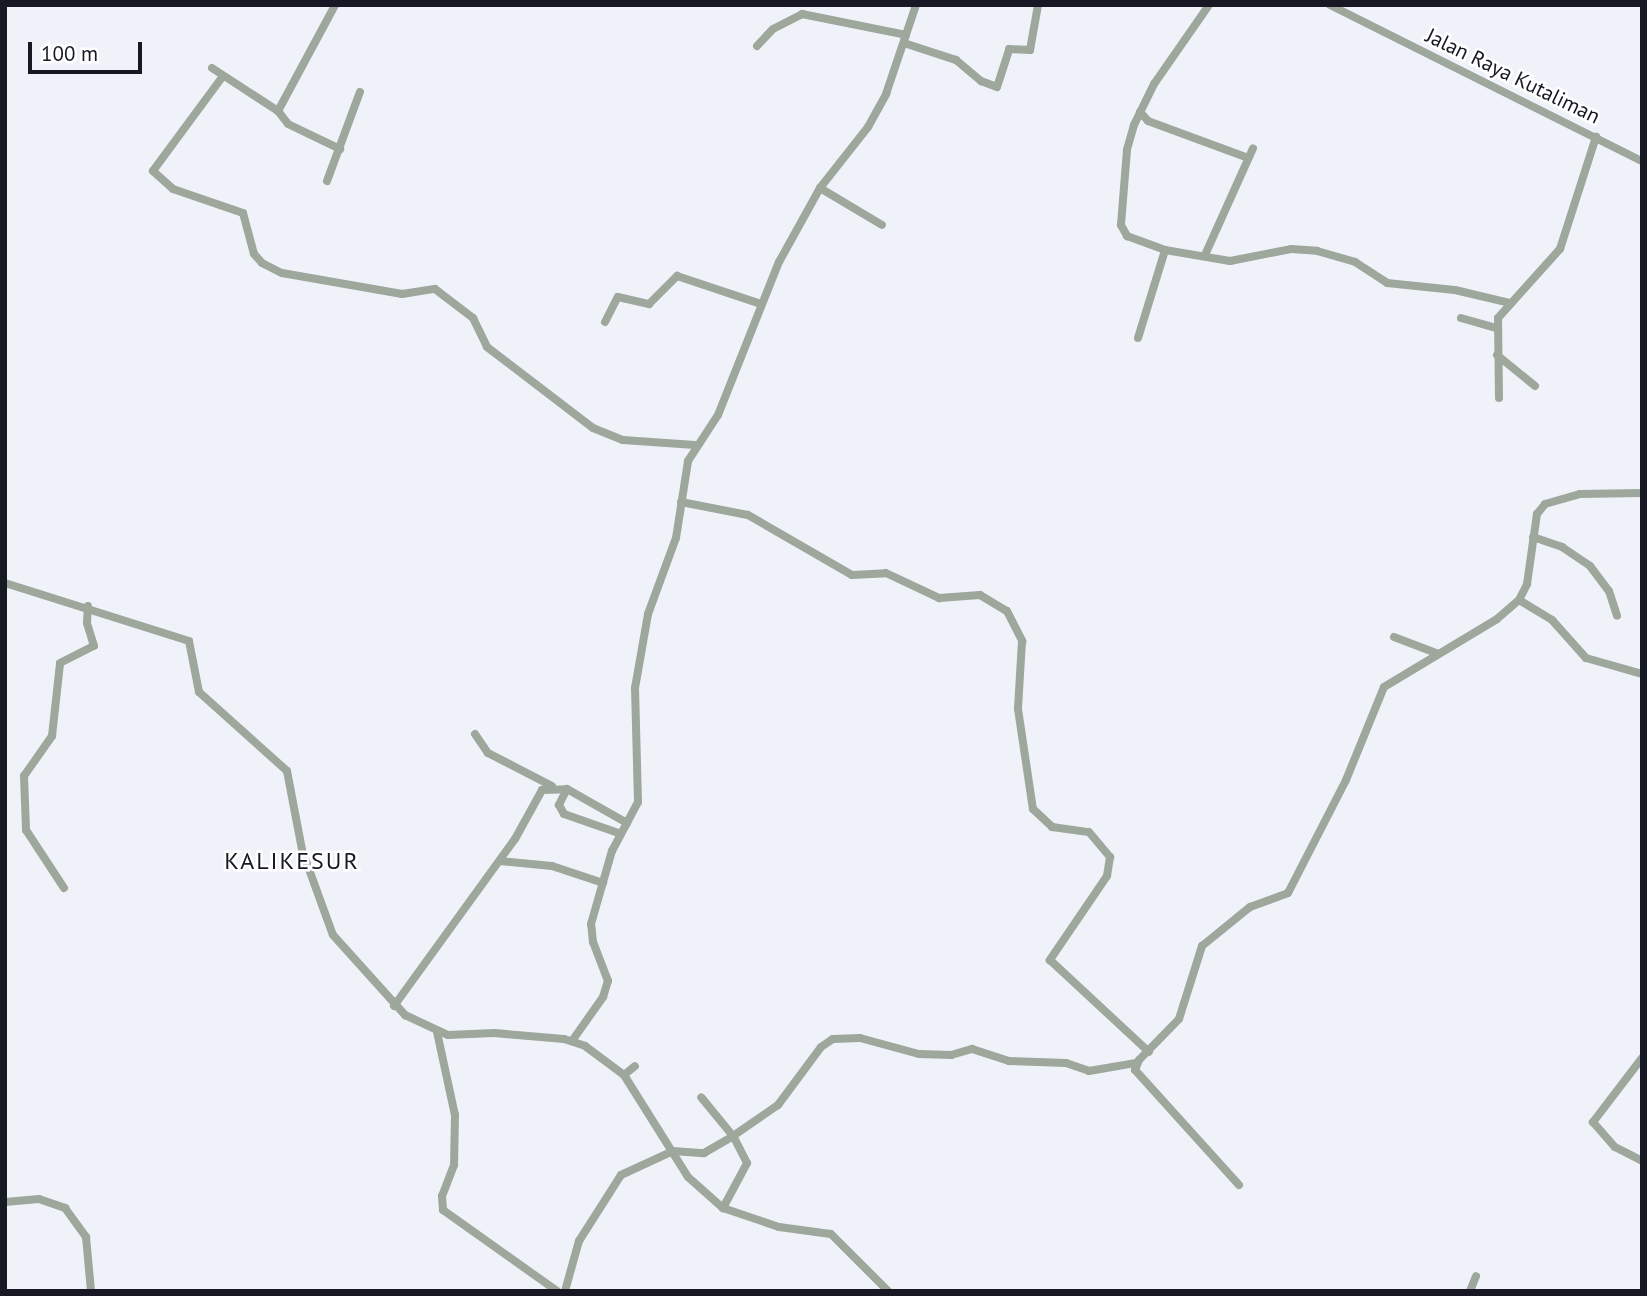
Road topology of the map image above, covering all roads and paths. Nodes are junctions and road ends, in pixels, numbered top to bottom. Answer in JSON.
{"nodes":[{"id":1,"x":335,"y":5,"type":"edge"},
{"id":2,"x":916,"y":5,"type":"edge"},
{"id":3,"x":1038,"y":5,"type":"edge"},
{"id":4,"x":1209,"y":5,"type":"edge"},
{"id":5,"x":1330,"y":5,"type":"edge"},
{"id":6,"x":905,"y":39,"type":"junction"},
{"id":7,"x":757,"y":46,"type":"dead end"},
{"id":8,"x":212,"y":68,"type":"dead end"},
{"id":9,"x":223,"y":76,"type":"junction"},
{"id":10,"x":360,"y":92,"type":"dead end"},
{"id":11,"x":278,"y":111,"type":"junction"},
{"id":12,"x":1140,"y":112,"type":"junction"},
{"id":13,"x":1596,"y":137,"type":"junction"},
{"id":14,"x":1253,"y":148,"type":"dead end"},
{"id":15,"x":340,"y":149,"type":"junction"},
{"id":16,"x":1248,"y":158,"type":"junction"},
{"id":17,"x":1642,"y":161,"type":"edge"},
{"id":18,"x":327,"y":181,"type":"dead end"},
{"id":19,"x":820,"y":188,"type":"junction"},
{"id":20,"x":882,"y":225,"type":"dead end"},
{"id":21,"x":1165,"y":250,"type":"junction"},
{"id":22,"x":1205,"y":255,"type":"junction"},
{"id":23,"x":1510,"y":303,"type":"junction"},
{"id":24,"x":761,"y":304,"type":"junction"},
{"id":25,"x":1461,"y":318,"type":"dead end"},
{"id":26,"x":605,"y":322,"type":"dead end"},
{"id":27,"x":1497,"y":328,"type":"junction"},
{"id":28,"x":1138,"y":338,"type":"dead end"},
{"id":29,"x":1497,"y":355,"type":"junction"},
{"id":30,"x":1535,"y":386,"type":"dead end"},
{"id":31,"x":1499,"y":398,"type":"dead end"},
{"id":32,"x":695,"y":445,"type":"junction"},
{"id":33,"x":1642,"y":493,"type":"edge"},
{"id":34,"x":681,"y":502,"type":"junction"},
{"id":35,"x":1533,"y":537,"type":"junction"},
{"id":36,"x":5,"y":583,"type":"edge"},
{"id":37,"x":1519,"y":600,"type":"junction"},
{"id":38,"x":88,"y":606,"type":"junction"},
{"id":39,"x":1617,"y":616,"type":"dead end"},
{"id":40,"x":1394,"y":636,"type":"dead end"},
{"id":41,"x":1436,"y":653,"type":"junction"},
{"id":42,"x":1642,"y":674,"type":"edge"},
{"id":43,"x":475,"y":734,"type":"dead end"},
{"id":44,"x":552,"y":786,"type":"junction"},
{"id":45,"x":567,"y":789,"type":"junction"},
{"id":46,"x":627,"y":822,"type":"junction"},
{"id":47,"x":621,"y":834,"type":"junction"},
{"id":48,"x":500,"y":861,"type":"junction"},
{"id":49,"x":603,"y":883,"type":"junction"},
{"id":50,"x":64,"y":888,"type":"dead end"},
{"id":51,"x":394,"y":1006,"type":"junction"},
{"id":52,"x":437,"y":1032,"type":"junction"},
{"id":53,"x":572,"y":1041,"type":"junction"},
{"id":54,"x":1149,"y":1052,"type":"junction"},
{"id":55,"x":1642,"y":1059,"type":"edge"},
{"id":56,"x":1136,"y":1063,"type":"junction"},
{"id":57,"x":635,"y":1066,"type":"dead end"},
{"id":58,"x":624,"y":1075,"type":"junction"},
{"id":59,"x":701,"y":1097,"type":"dead end"},
{"id":60,"x":733,"y":1136,"type":"junction"},
{"id":61,"x":673,"y":1151,"type":"junction"},
{"id":62,"x":1642,"y":1161,"type":"edge"},
{"id":63,"x":1239,"y":1185,"type":"dead end"},
{"id":64,"x":5,"y":1202,"type":"edge"},
{"id":65,"x":723,"y":1208,"type":"junction"},
{"id":66,"x":1475,"y":1276,"type":"dead end"},
{"id":67,"x":91,"y":1291,"type":"edge"},
{"id":68,"x":557,"y":1291,"type":"edge"},
{"id":69,"x":565,"y":1291,"type":"edge"},
{"id":70,"x":888,"y":1291,"type":"edge"},
{"id":71,"x":1470,"y":1291,"type":"edge"}],
"edges":[{"from":1,"to":11,"type":"street"},
{"from":2,"to":6,"type":"street"},
{"from":3,"to":6,"type":"street"},
{"from":4,"to":12,"type":"street"},
{"from":5,"to":13,"type":"street","name":"Jalan Raya Kutaliman"},
{"from":6,"to":7,"type":"street"},
{"from":6,"to":19,"type":"street"},
{"from":8,"to":9,"type":"street"},
{"from":9,"to":11,"type":"street"},
{"from":9,"to":32,"type":"street"},
{"from":10,"to":15,"type":"street"},
{"from":11,"to":15,"type":"street"},
{"from":12,"to":16,"type":"street"},
{"from":12,"to":21,"type":"street"},
{"from":13,"to":17,"type":"street","name":"Jalan Raya Kutaliman"},
{"from":13,"to":23,"type":"street"},
{"from":14,"to":16,"type":"street"},
{"from":15,"to":18,"type":"street"},
{"from":16,"to":22,"type":"street"},
{"from":19,"to":20,"type":"street"},
{"from":19,"to":24,"type":"street"},
{"from":21,"to":22,"type":"street"},
{"from":21,"to":28,"type":"street"},
{"from":22,"to":23,"type":"street"},
{"from":23,"to":27,"type":"street"},
{"from":24,"to":26,"type":"street"},
{"from":24,"to":32,"type":"street"},
{"from":25,"to":27,"type":"street"},
{"from":27,"to":29,"type":"street"},
{"from":29,"to":30,"type":"street"},
{"from":29,"to":31,"type":"street"},
{"from":32,"to":34,"type":"street"},
{"from":33,"to":35,"type":"street"},
{"from":34,"to":46,"type":"street"},
{"from":34,"to":54,"type":"street"},
{"from":35,"to":37,"type":"street"},
{"from":35,"to":39,"type":"street"},
{"from":36,"to":38,"type":"street"},
{"from":37,"to":41,"type":"street"},
{"from":37,"to":42,"type":"street"},
{"from":38,"to":50,"type":"street"},
{"from":38,"to":51,"type":"street"},
{"from":40,"to":41,"type":"street"},
{"from":41,"to":54,"type":"street"},
{"from":43,"to":44,"type":"street"},
{"from":44,"to":45,"type":"street"},
{"from":44,"to":48,"type":"street"},
{"from":45,"to":46,"type":"street"},
{"from":45,"to":47,"type":"street"},
{"from":46,"to":47,"type":"street"},
{"from":47,"to":49,"type":"street"},
{"from":48,"to":49,"type":"street"},
{"from":48,"to":51,"type":"street"},
{"from":49,"to":53,"type":"street"},
{"from":51,"to":52,"type":"street"},
{"from":52,"to":53,"type":"street"},
{"from":52,"to":68,"type":"street"},
{"from":53,"to":58,"type":"street"},
{"from":54,"to":56,"type":"street"},
{"from":55,"to":62,"type":"street"},
{"from":56,"to":60,"type":"street"},
{"from":56,"to":63,"type":"street"},
{"from":57,"to":58,"type":"street"},
{"from":58,"to":61,"type":"street"},
{"from":59,"to":60,"type":"street"},
{"from":60,"to":61,"type":"street"},
{"from":60,"to":65,"type":"street"},
{"from":61,"to":65,"type":"street"},
{"from":61,"to":69,"type":"street"},
{"from":64,"to":67,"type":"street"},
{"from":65,"to":70,"type":"street"},
{"from":66,"to":71,"type":"street"}]}
